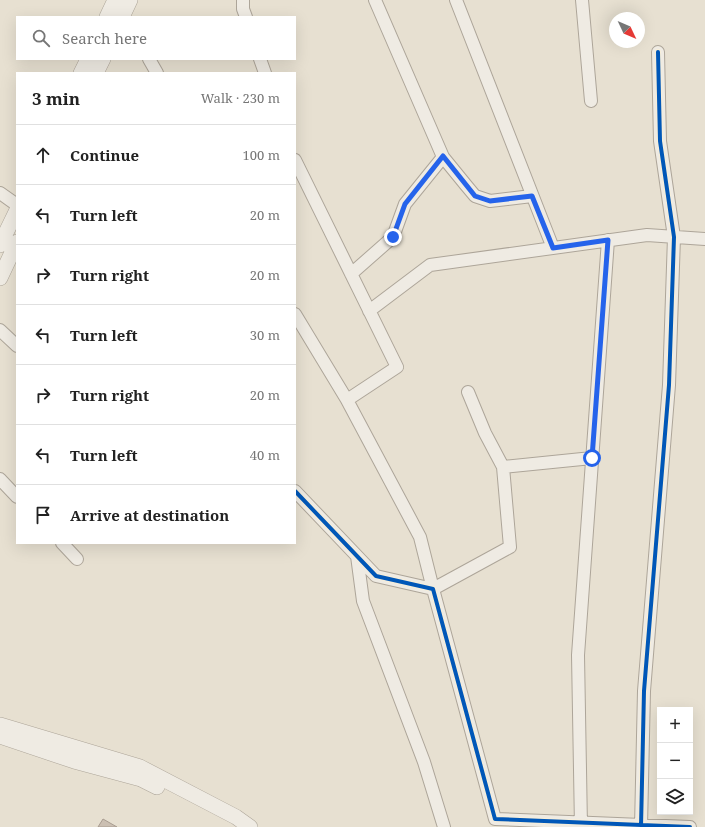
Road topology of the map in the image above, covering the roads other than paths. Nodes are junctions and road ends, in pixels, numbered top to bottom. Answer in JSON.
{"nodes":[{"id":1,"x":115,"y":0,"type":"edge"},
{"id":2,"x":243,"y":0,"type":"edge"},
{"id":3,"x":375,"y":0,"type":"edge"},
{"id":4,"x":456,"y":0,"type":"edge"},
{"id":5,"x":582,"y":0,"type":"edge"},
{"id":6,"x":107,"y":16,"type":"edge"},
{"id":7,"x":246,"y":16,"type":"edge"},
{"id":8,"x":658,"y":52,"type":"dead end"},
{"id":9,"x":88,"y":60,"type":"edge"},
{"id":10,"x":102,"y":60,"type":"edge"},
{"id":11,"x":150,"y":60,"type":"edge"},
{"id":12,"x":260,"y":60,"type":"edge"},
{"id":13,"x":82,"y":72,"type":"edge"},
{"id":14,"x":96,"y":72,"type":"edge"},
{"id":15,"x":156,"y":72,"type":"edge"},
{"id":16,"x":265,"y":72,"type":"edge"},
{"id":17,"x":591,"y":100,"type":"dead end"},
{"id":18,"x":443,"y":156,"type":"junction"},
{"id":19,"x":296,"y":162,"type":"edge"},
{"id":20,"x":0,"y":193,"type":"edge"},
{"id":21,"x":532,"y":196,"type":"junction"},
{"id":22,"x":16,"y":204,"type":"edge"},
{"id":23,"x":16,"y":212,"type":"edge"},
{"id":24,"x":674,"y":237,"type":"junction"},
{"id":25,"x":705,"y":239,"type":"edge"},
{"id":26,"x":608,"y":240,"type":"junction"},
{"id":27,"x":16,"y":244,"type":"edge"},
{"id":28,"x":0,"y":245,"type":"edge"},
{"id":29,"x":553,"y":248,"type":"junction"},
{"id":30,"x":351,"y":274,"type":"junction"},
{"id":31,"x":0,"y":278,"type":"edge"},
{"id":32,"x":369,"y":311,"type":"junction"},
{"id":33,"x":296,"y":316,"type":"edge"},
{"id":34,"x":0,"y":330,"type":"edge"},
{"id":35,"x":16,"y":345,"type":"edge"},
{"id":36,"x":468,"y":392,"type":"dead end"},
{"id":37,"x":347,"y":400,"type":"junction"},
{"id":38,"x":592,"y":458,"type":"junction"},
{"id":39,"x":502,"y":467,"type":"junction"},
{"id":40,"x":0,"y":479,"type":"edge"},
{"id":41,"x":296,"y":492,"type":"edge"},
{"id":42,"x":16,"y":496,"type":"edge"},
{"id":43,"x":63,"y":544,"type":"edge"},
{"id":44,"x":357,"y":556,"type":"junction"},
{"id":45,"x":77,"y":559,"type":"dead end"},
{"id":46,"x":434,"y":589,"type":"junction"},
{"id":47,"x":0,"y":725,"type":"edge"},
{"id":48,"x":0,"y":736,"type":"edge"},
{"id":49,"x":497,"y":823,"type":"edge"},
{"id":50,"x":580,"y":825,"type":"edge"},
{"id":51,"x":641,"y":826,"type":"edge"},
{"id":52,"x":232,"y":827,"type":"edge"},
{"id":53,"x":250,"y":827,"type":"edge"},
{"id":54,"x":444,"y":827,"type":"edge"},
{"id":55,"x":690,"y":827,"type":"edge"}],
"edges":[{"from":1,"to":6,"type":"street"},
{"from":2,"to":7,"type":"street"},
{"from":3,"to":18,"type":"street"},
{"from":4,"to":21,"type":"street"},
{"from":5,"to":17,"type":"street"},
{"from":8,"to":24,"type":"street"},
{"from":9,"to":13,"type":"street"},
{"from":10,"to":14,"type":"street"},
{"from":11,"to":15,"type":"street"},
{"from":12,"to":16,"type":"street"},
{"from":18,"to":21,"type":"street"},
{"from":18,"to":30,"type":"street"},
{"from":19,"to":30,"type":"street"},
{"from":20,"to":22,"type":"street"},
{"from":21,"to":29,"type":"street"},
{"from":23,"to":28,"type":"street"},
{"from":24,"to":25,"type":"street"},
{"from":24,"to":26,"type":"street"},
{"from":24,"to":51,"type":"street"},
{"from":26,"to":29,"type":"street"},
{"from":26,"to":38,"type":"street"},
{"from":27,"to":31,"type":"street"},
{"from":29,"to":32,"type":"street"},
{"from":30,"to":32,"type":"street"},
{"from":32,"to":37,"type":"street"},
{"from":33,"to":37,"type":"street"},
{"from":34,"to":35,"type":"street"},
{"from":36,"to":39,"type":"street"},
{"from":37,"to":46,"type":"street"},
{"from":38,"to":39,"type":"street"},
{"from":38,"to":50,"type":"street"},
{"from":39,"to":46,"type":"street"},
{"from":40,"to":42,"type":"street"},
{"from":41,"to":44,"type":"street"},
{"from":43,"to":45,"type":"street"},
{"from":44,"to":46,"type":"street"},
{"from":44,"to":54,"type":"street"},
{"from":46,"to":49,"type":"street"},
{"from":47,"to":53,"type":"street"},
{"from":48,"to":52,"type":"street"},
{"from":49,"to":50,"type":"street"},
{"from":50,"to":51,"type":"street"},
{"from":51,"to":55,"type":"street"}]}
